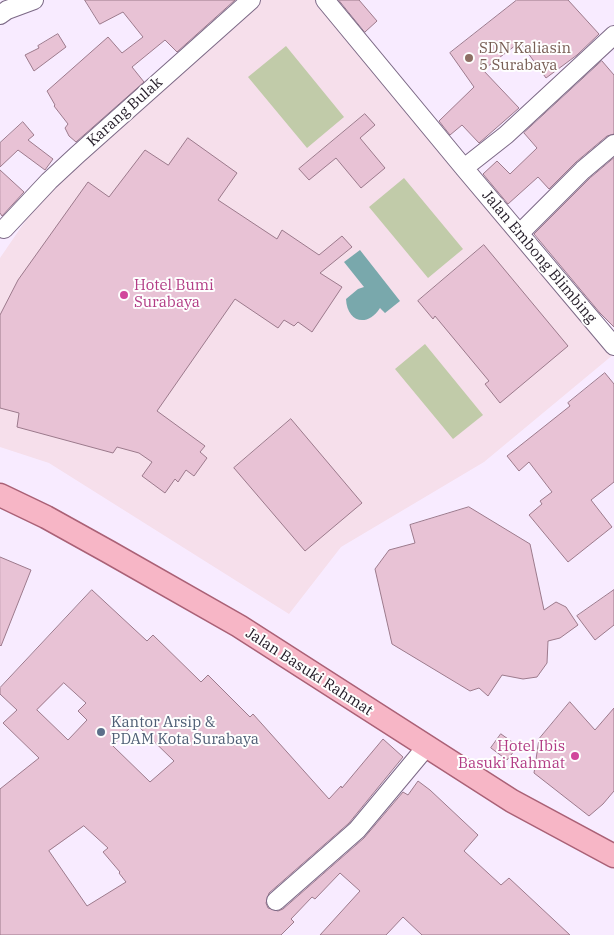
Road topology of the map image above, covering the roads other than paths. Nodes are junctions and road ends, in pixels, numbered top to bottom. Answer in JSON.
{"nodes":[{"id":1,"x":34,"y":0,"type":"edge"},
{"id":2,"x":251,"y":0,"type":"edge"},
{"id":3,"x":326,"y":0,"type":"edge"},
{"id":4,"x":3,"y":8,"type":"edge"},
{"id":5,"x":614,"y":35,"type":"edge"},
{"id":6,"x":614,"y":144,"type":"edge"},
{"id":7,"x":464,"y":168,"type":"junction"},
{"id":8,"x":4,"y":229,"type":"dead end"},
{"id":9,"x":520,"y":233,"type":"junction"},
{"id":10,"x":614,"y":346,"type":"edge"},
{"id":11,"x":0,"y":495,"type":"edge"},
{"id":12,"x":428,"y":746,"type":"junction"},
{"id":13,"x":614,"y":856,"type":"edge"},
{"id":14,"x":276,"y":902,"type":"dead end"}],
"edges":[{"from":1,"to":4,"type":"street"},
{"from":2,"to":8,"type":"street","name":"Karang Bulak"},
{"from":3,"to":7,"type":"street","name":"Jalan Embong Blimbing"},
{"from":5,"to":7,"type":"street"},
{"from":6,"to":9,"type":"street"},
{"from":7,"to":9,"type":"street","name":"Jalan Embong Blimbing"},
{"from":9,"to":10,"type":"street","name":"Jalan Embong Blimbing"},
{"from":11,"to":12,"type":"main road","name":"Jalan Basuki Rahmat"},
{"from":12,"to":13,"type":"main road","name":"Jalan Basuki Rahmat"},
{"from":12,"to":14,"type":"street"}]}
